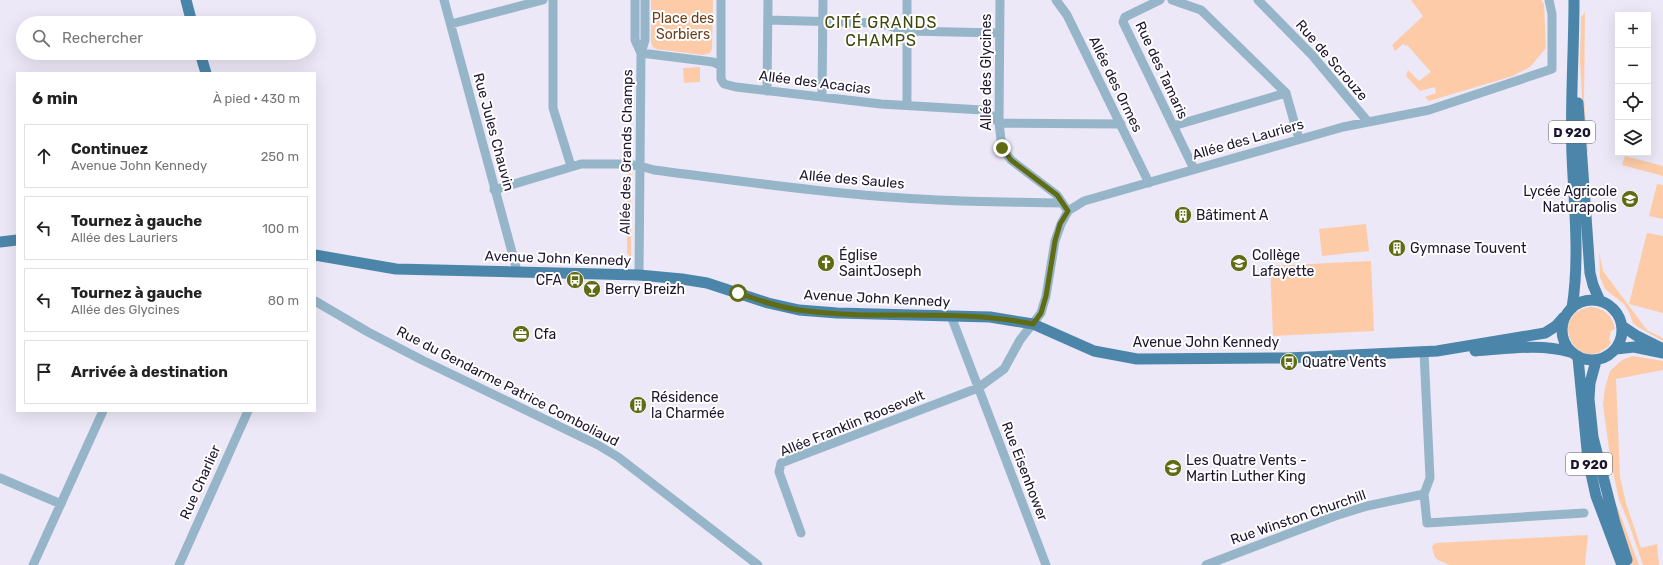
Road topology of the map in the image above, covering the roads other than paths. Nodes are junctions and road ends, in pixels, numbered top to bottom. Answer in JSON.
{"nodes":[{"id":1,"x":186,"y":0,"type":"edge"},
{"id":2,"x":444,"y":0,"type":"edge"},
{"id":3,"x":543,"y":0,"type":"edge"},
{"id":4,"x":553,"y":0,"type":"edge"},
{"id":5,"x":635,"y":0,"type":"edge"},
{"id":6,"x":645,"y":0,"type":"edge"},
{"id":7,"x":721,"y":0,"type":"edge"},
{"id":8,"x":768,"y":0,"type":"edge"},
{"id":9,"x":823,"y":0,"type":"edge"},
{"id":10,"x":908,"y":0,"type":"edge"},
{"id":11,"x":1000,"y":0,"type":"edge"},
{"id":12,"x":1056,"y":0,"type":"edge"},
{"id":13,"x":1160,"y":0,"type":"edge"},
{"id":14,"x":1172,"y":0,"type":"edge"},
{"id":15,"x":1258,"y":0,"type":"edge"},
{"id":16,"x":1549,"y":0,"type":"edge"},
{"id":17,"x":1574,"y":0,"type":"edge"},
{"id":18,"x":190,"y":16,"type":"edge"},
{"id":19,"x":768,"y":20,"type":"junction"},
{"id":20,"x":822,"y":22,"type":"junction"},
{"id":21,"x":451,"y":24,"type":"junction"},
{"id":22,"x":907,"y":31,"type":"junction"},
{"id":23,"x":1000,"y":33,"type":"junction"},
{"id":24,"x":641,"y":53,"type":"junction"},
{"id":25,"x":202,"y":60,"type":"edge"},
{"id":26,"x":1574,"y":62,"type":"junction"},
{"id":27,"x":721,"y":66,"type":"junction"},
{"id":28,"x":206,"y":72,"type":"edge"},
{"id":29,"x":767,"y":91,"type":"junction"},
{"id":30,"x":1286,"y":93,"type":"junction"},
{"id":31,"x":822,"y":97,"type":"junction"},
{"id":32,"x":907,"y":105,"type":"junction"},
{"id":33,"x":1368,"y":122,"type":"junction"},
{"id":34,"x":999,"y":123,"type":"junction"},
{"id":35,"x":1121,"y":124,"type":"junction"},
{"id":36,"x":1173,"y":126,"type":"junction"},
{"id":37,"x":1299,"y":139,"type":"junction"},
{"id":38,"x":571,"y":166,"type":"junction"},
{"id":39,"x":640,"y":166,"type":"junction"},
{"id":40,"x":1194,"y":169,"type":"junction"},
{"id":41,"x":1149,"y":183,"type":"junction"},
{"id":42,"x":494,"y":190,"type":"junction"},
{"id":43,"x":1062,"y":203,"type":"junction"},
{"id":44,"x":1068,"y":211,"type":"junction"},
{"id":45,"x":16,"y":240,"type":"edge"},
{"id":46,"x":0,"y":242,"type":"edge"},
{"id":47,"x":316,"y":255,"type":"edge"},
{"id":48,"x":516,"y":272,"type":"junction"},
{"id":49,"x":639,"y":275,"type":"junction"},
{"id":50,"x":1600,"y":301,"type":"junction"},
{"id":51,"x":316,"y":303,"type":"edge"},
{"id":52,"x":1576,"y":305,"type":"junction"},
{"id":53,"x":951,"y":316,"type":"junction"},
{"id":54,"x":1564,"y":318,"type":"junction"},
{"id":55,"x":1033,"y":324,"type":"junction"},
{"id":56,"x":1622,"y":326,"type":"junction"},
{"id":57,"x":1616,"y":349,"type":"junction"},
{"id":58,"x":1663,"y":349,"type":"edge"},
{"id":59,"x":1437,"y":351,"type":"junction"},
{"id":60,"x":1424,"y":352,"type":"junction"},
{"id":61,"x":1663,"y":353,"type":"edge"},
{"id":62,"x":1574,"y":355,"type":"junction"},
{"id":63,"x":1600,"y":359,"type":"junction"},
{"id":64,"x":978,"y":388,"type":"junction"},
{"id":65,"x":103,"y":412,"type":"edge"},
{"id":66,"x":248,"y":412,"type":"edge"},
{"id":67,"x":0,"y":478,"type":"edge"},
{"id":68,"x":1424,"y":494,"type":"junction"},
{"id":69,"x":61,"y":504,"type":"junction"},
{"id":70,"x":1584,"y":513,"type":"dead end"},
{"id":71,"x":801,"y":533,"type":"dead end"},
{"id":72,"x":33,"y":565,"type":"edge"},
{"id":73,"x":179,"y":565,"type":"edge"},
{"id":74,"x":758,"y":565,"type":"edge"},
{"id":75,"x":1046,"y":565,"type":"edge"},
{"id":76,"x":1206,"y":565,"type":"edge"},
{"id":77,"x":1622,"y":565,"type":"edge"},
{"id":78,"x":1629,"y":565,"type":"edge"}],
"edges":[{"from":1,"to":18,"type":"main road"},
{"from":2,"to":21,"type":"street","name":"Rue Jules Chauvin"},
{"from":3,"to":21,"type":"street"},
{"from":4,"to":38,"type":"street"},
{"from":5,"to":24,"type":"street","name":"Allée des Grands Champs"},
{"from":6,"to":24,"type":"street","name":"Allée des Grands Champs"},
{"from":7,"to":27,"type":"street"},
{"from":8,"to":19,"type":"street"},
{"from":9,"to":20,"type":"street"},
{"from":10,"to":22,"type":"street"},
{"from":11,"to":23,"type":"street","name":"Allée des Glycines"},
{"from":12,"to":35,"type":"street","name":"Allée des Ormes"},
{"from":13,"to":36,"type":"street","name":"Rue des Tamaris"},
{"from":14,"to":30,"type":"street"},
{"from":15,"to":33,"type":"street","name":"Rue de Scrouze"},
{"from":16,"to":33,"type":"street","name":"Allée des Lauriers"},
{"from":17,"to":26,"type":"main road","number":"D 920"},
{"from":19,"to":20,"type":"street"},
{"from":19,"to":29,"type":"street"},
{"from":20,"to":22,"type":"street"},
{"from":20,"to":31,"type":"street"},
{"from":21,"to":42,"type":"street","name":"Rue Jules Chauvin"},
{"from":22,"to":23,"type":"street"},
{"from":22,"to":32,"type":"street"},
{"from":23,"to":34,"type":"street","name":"Allée des Glycines"},
{"from":24,"to":27,"type":"street"},
{"from":24,"to":39,"type":"street","name":"Allée des Grands Champs"},
{"from":25,"to":28,"type":"main road"},
{"from":26,"to":50,"type":"main road","number":"D 920"},
{"from":26,"to":52,"type":"main road","number":"D 920"},
{"from":27,"to":29,"type":"street","name":"Allée des Acacias"},
{"from":29,"to":31,"type":"street","name":"Allée des Acacias"},
{"from":30,"to":36,"type":"street"},
{"from":30,"to":37,"type":"street"},
{"from":31,"to":32,"type":"street","name":"Allée des Acacias"},
{"from":32,"to":34,"type":"street","name":"Allée des Acacias"},
{"from":33,"to":37,"type":"street","name":"Allée des Lauriers"},
{"from":34,"to":35,"type":"street"},
{"from":34,"to":43,"type":"street","name":"Allée des Glycines"},
{"from":35,"to":41,"type":"street","name":"Allée des Ormes"},
{"from":36,"to":40,"type":"street","name":"Rue des Tamaris"},
{"from":37,"to":40,"type":"street","name":"Allée des Lauriers"},
{"from":38,"to":39,"type":"street","name":"Allée des Saules"},
{"from":38,"to":42,"type":"street","name":"Allée des Saules"},
{"from":39,"to":43,"type":"street","name":"Allée des Saules"},
{"from":39,"to":49,"type":"street","name":"Allée des Grands Champs"},
{"from":40,"to":41,"type":"street","name":"Allée des Lauriers"},
{"from":41,"to":44,"type":"street","name":"Allée des Lauriers"},
{"from":42,"to":48,"type":"street","name":"Rue Jules Chauvin"},
{"from":43,"to":44,"type":"street","name":"Allée des Glycines"},
{"from":44,"to":55,"type":"street"},
{"from":45,"to":46,"type":"main road"},
{"from":47,"to":48,"type":"main road","name":"Avenue John Kennedy"},
{"from":48,"to":49,"type":"main road","name":"Avenue John Kennedy"},
{"from":49,"to":53,"type":"main road","name":"Avenue John Kennedy"},
{"from":50,"to":52,"type":"main road"},
{"from":50,"to":56,"type":"main road"},
{"from":51,"to":74,"type":"street","name":"Rue du Gendarme Patrice Comboliaud"},
{"from":52,"to":54,"type":"main road"},
{"from":53,"to":55,"type":"main road","name":"Avenue John Kennedy"},
{"from":53,"to":64,"type":"street","name":"Rue Eisenhower"},
{"from":54,"to":59,"type":"main road","name":"Avenue John Kennedy"},
{"from":54,"to":62,"type":"main road"},
{"from":55,"to":60,"type":"main road","name":"Avenue John Kennedy"},
{"from":55,"to":64,"type":"street"},
{"from":56,"to":57,"type":"main road"},
{"from":56,"to":58,"type":"main road"},
{"from":57,"to":61,"type":"main road"},
{"from":57,"to":63,"type":"main road"},
{"from":59,"to":60,"type":"main road","name":"Avenue John Kennedy"},
{"from":59,"to":62,"type":"main road","name":"Avenue John Kennedy"},
{"from":60,"to":68,"type":"street"},
{"from":62,"to":63,"type":"main road"},
{"from":62,"to":77,"type":"main road","number":"D 920"},
{"from":63,"to":78,"type":"main road","number":"D 920"},
{"from":64,"to":71,"type":"street","name":"Allée Franklin Roosevelt"},
{"from":64,"to":75,"type":"street","name":"Rue Eisenhower"},
{"from":65,"to":69,"type":"street"},
{"from":66,"to":73,"type":"street","name":"Rue Charlier"},
{"from":67,"to":69,"type":"street"},
{"from":68,"to":70,"type":"street"},
{"from":68,"to":76,"type":"street","name":"Rue Winston Churchill"},
{"from":69,"to":72,"type":"street"}]}
